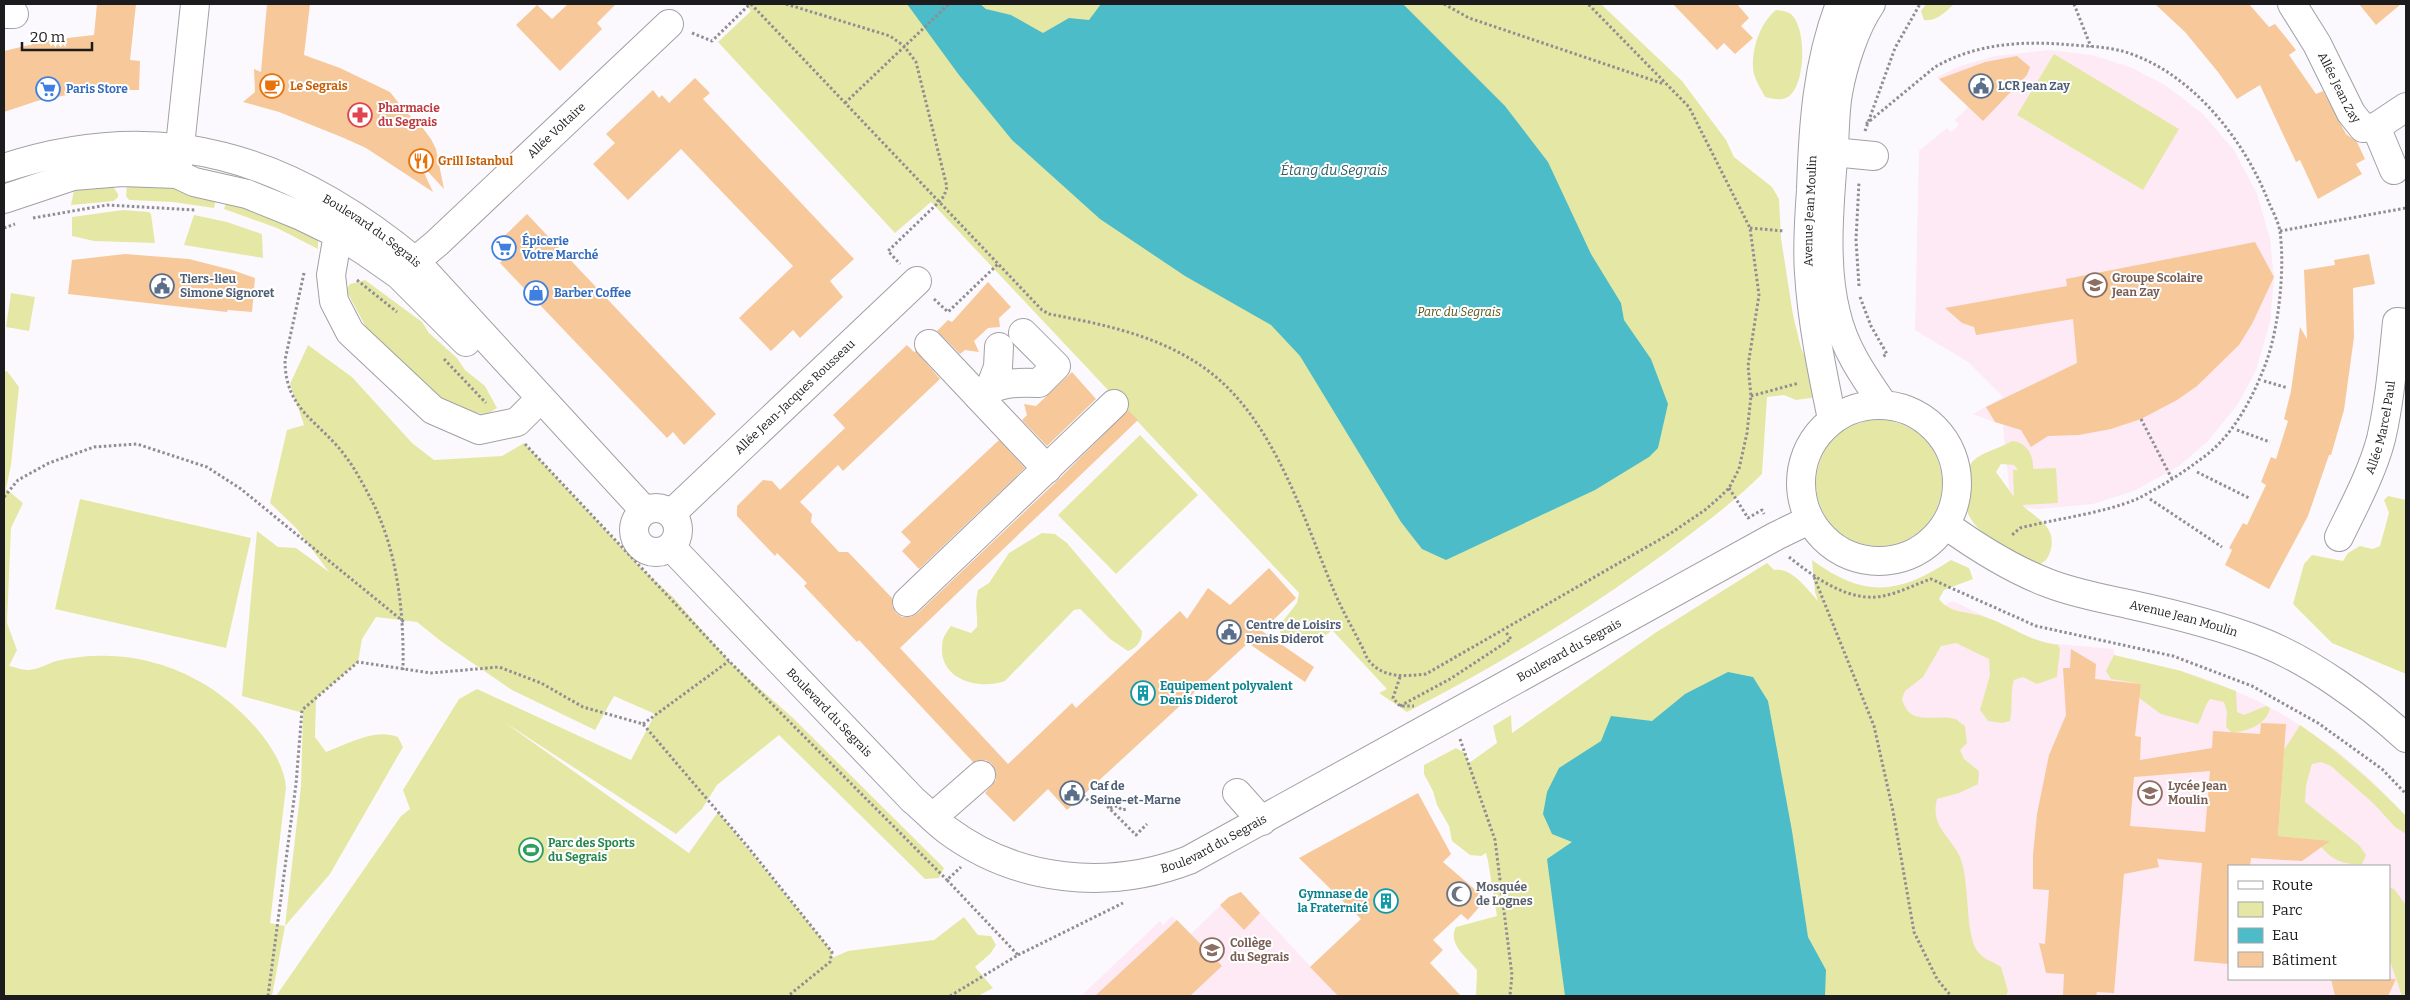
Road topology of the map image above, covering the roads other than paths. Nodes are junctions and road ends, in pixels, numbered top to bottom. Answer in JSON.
{"nodes":[{"id":1,"x":195,"y":4,"type":"edge"},
{"id":2,"x":1840,"y":4,"type":"edge"},
{"id":3,"x":2292,"y":4,"type":"edge"},
{"id":4,"x":1865,"y":5,"type":"edge"},
{"id":5,"x":670,"y":24,"type":"road end"},
{"id":6,"x":2406,"y":107,"type":"edge"},
{"id":7,"x":2376,"y":128,"type":"junction"},
{"id":8,"x":180,"y":147,"type":"junction"},
{"id":9,"x":1833,"y":152,"type":"junction"},
{"id":10,"x":1874,"y":156,"type":"dead end"},
{"id":11,"x":4,"y":168,"type":"edge"},
{"id":12,"x":2394,"y":170,"type":"dead end"},
{"id":13,"x":177,"y":174,"type":"junction"},
{"id":14,"x":4,"y":199,"type":"edge"},
{"id":15,"x":338,"y":234,"type":"junction"},
{"id":16,"x":408,"y":268,"type":"junction"},
{"id":17,"x":917,"y":281,"type":"dead end"},
{"id":18,"x":2406,"y":323,"type":"edge"},
{"id":19,"x":1022,"y":333,"type":"dead end"},
{"id":20,"x":929,"y":344,"type":"dead end"},
{"id":21,"x":999,"y":347,"type":"dead end"},
{"id":22,"x":984,"y":393,"type":"junction"},
{"id":23,"x":1114,"y":404,"type":"dead end"},
{"id":24,"x":1883,"y":404,"type":"junction"},
{"id":25,"x":532,"y":407,"type":"junction"},
{"id":26,"x":1832,"y":419,"type":"junction"},
{"id":27,"x":1047,"y":469,"type":"junction"},
{"id":28,"x":672,"y":513,"type":"junction"},
{"id":29,"x":640,"y":516,"type":"junction"},
{"id":30,"x":1809,"y":520,"type":"junction"},
{"id":31,"x":1946,"y":526,"type":"junction"},
{"id":32,"x":2339,"y":537,"type":"dead end"},
{"id":33,"x":671,"y":547,"type":"junction"},
{"id":34,"x":907,"y":602,"type":"dead end"},
{"id":35,"x":2406,"y":738,"type":"edge"},
{"id":36,"x":981,"y":775,"type":"dead end"},
{"id":37,"x":1237,"y":793,"type":"dead end"},
{"id":38,"x":933,"y":817,"type":"junction"},
{"id":39,"x":1262,"y":821,"type":"junction"}],
"edges":[{"from":1,"to":8,"type":"street"},
{"from":2,"to":26,"type":"street","name":"Avenue Jean Moulin"},
{"from":3,"to":7,"type":"street","name":"Allée Jean Zay"},
{"from":4,"to":9,"type":"street","name":"Avenue Jean Moulin"},
{"from":5,"to":16,"type":"street","name":"Allée Voltaire"},
{"from":6,"to":7,"type":"street","name":"Allée Jean Zay"},
{"from":7,"to":12,"type":"street"},
{"from":8,"to":11,"type":"street","name":"Boulevard du Segrais"},
{"from":8,"to":13,"type":"street"},
{"from":8,"to":16,"type":"street","name":"Boulevard du Segrais"},
{"from":9,"to":10,"type":"street"},
{"from":9,"to":24,"type":"street","name":"Avenue Jean Moulin"},
{"from":13,"to":14,"type":"street","name":"Boulevard du Segrais"},
{"from":13,"to":15,"type":"street","name":"Boulevard du Segrais"},
{"from":15,"to":16,"type":"street","name":"Boulevard du Segrais"},
{"from":15,"to":25,"type":"street"},
{"from":16,"to":25,"type":"street","name":"Boulevard du Segrais"},
{"from":16,"to":29,"type":"street","name":"Boulevard du Segrais"},
{"from":17,"to":28,"type":"street","name":"Allée Jean-Jacques Rousseau"},
{"from":18,"to":32,"type":"street","name":"Allée Marcel Paul"},
{"from":19,"to":22,"type":"street"},
{"from":20,"to":22,"type":"street"},
{"from":21,"to":22,"type":"street"},
{"from":22,"to":27,"type":"street"},
{"from":23,"to":27,"type":"street"},
{"from":24,"to":26,"type":"street"},
{"from":24,"to":31,"type":"street"},
{"from":25,"to":29,"type":"street","name":"Boulevard du Segrais"},
{"from":26,"to":30,"type":"street"},
{"from":27,"to":34,"type":"street"},
{"from":28,"to":29,"type":"street"},
{"from":28,"to":33,"type":"street"},
{"from":29,"to":33,"type":"street"},
{"from":30,"to":31,"type":"street"},
{"from":30,"to":39,"type":"street","name":"Boulevard du Segrais"},
{"from":31,"to":35,"type":"street","name":"Avenue Jean Moulin"},
{"from":33,"to":38,"type":"street","name":"Boulevard du Segrais"},
{"from":36,"to":38,"type":"street"},
{"from":37,"to":39,"type":"street"},
{"from":38,"to":39,"type":"street","name":"Boulevard du Segrais"}]}
